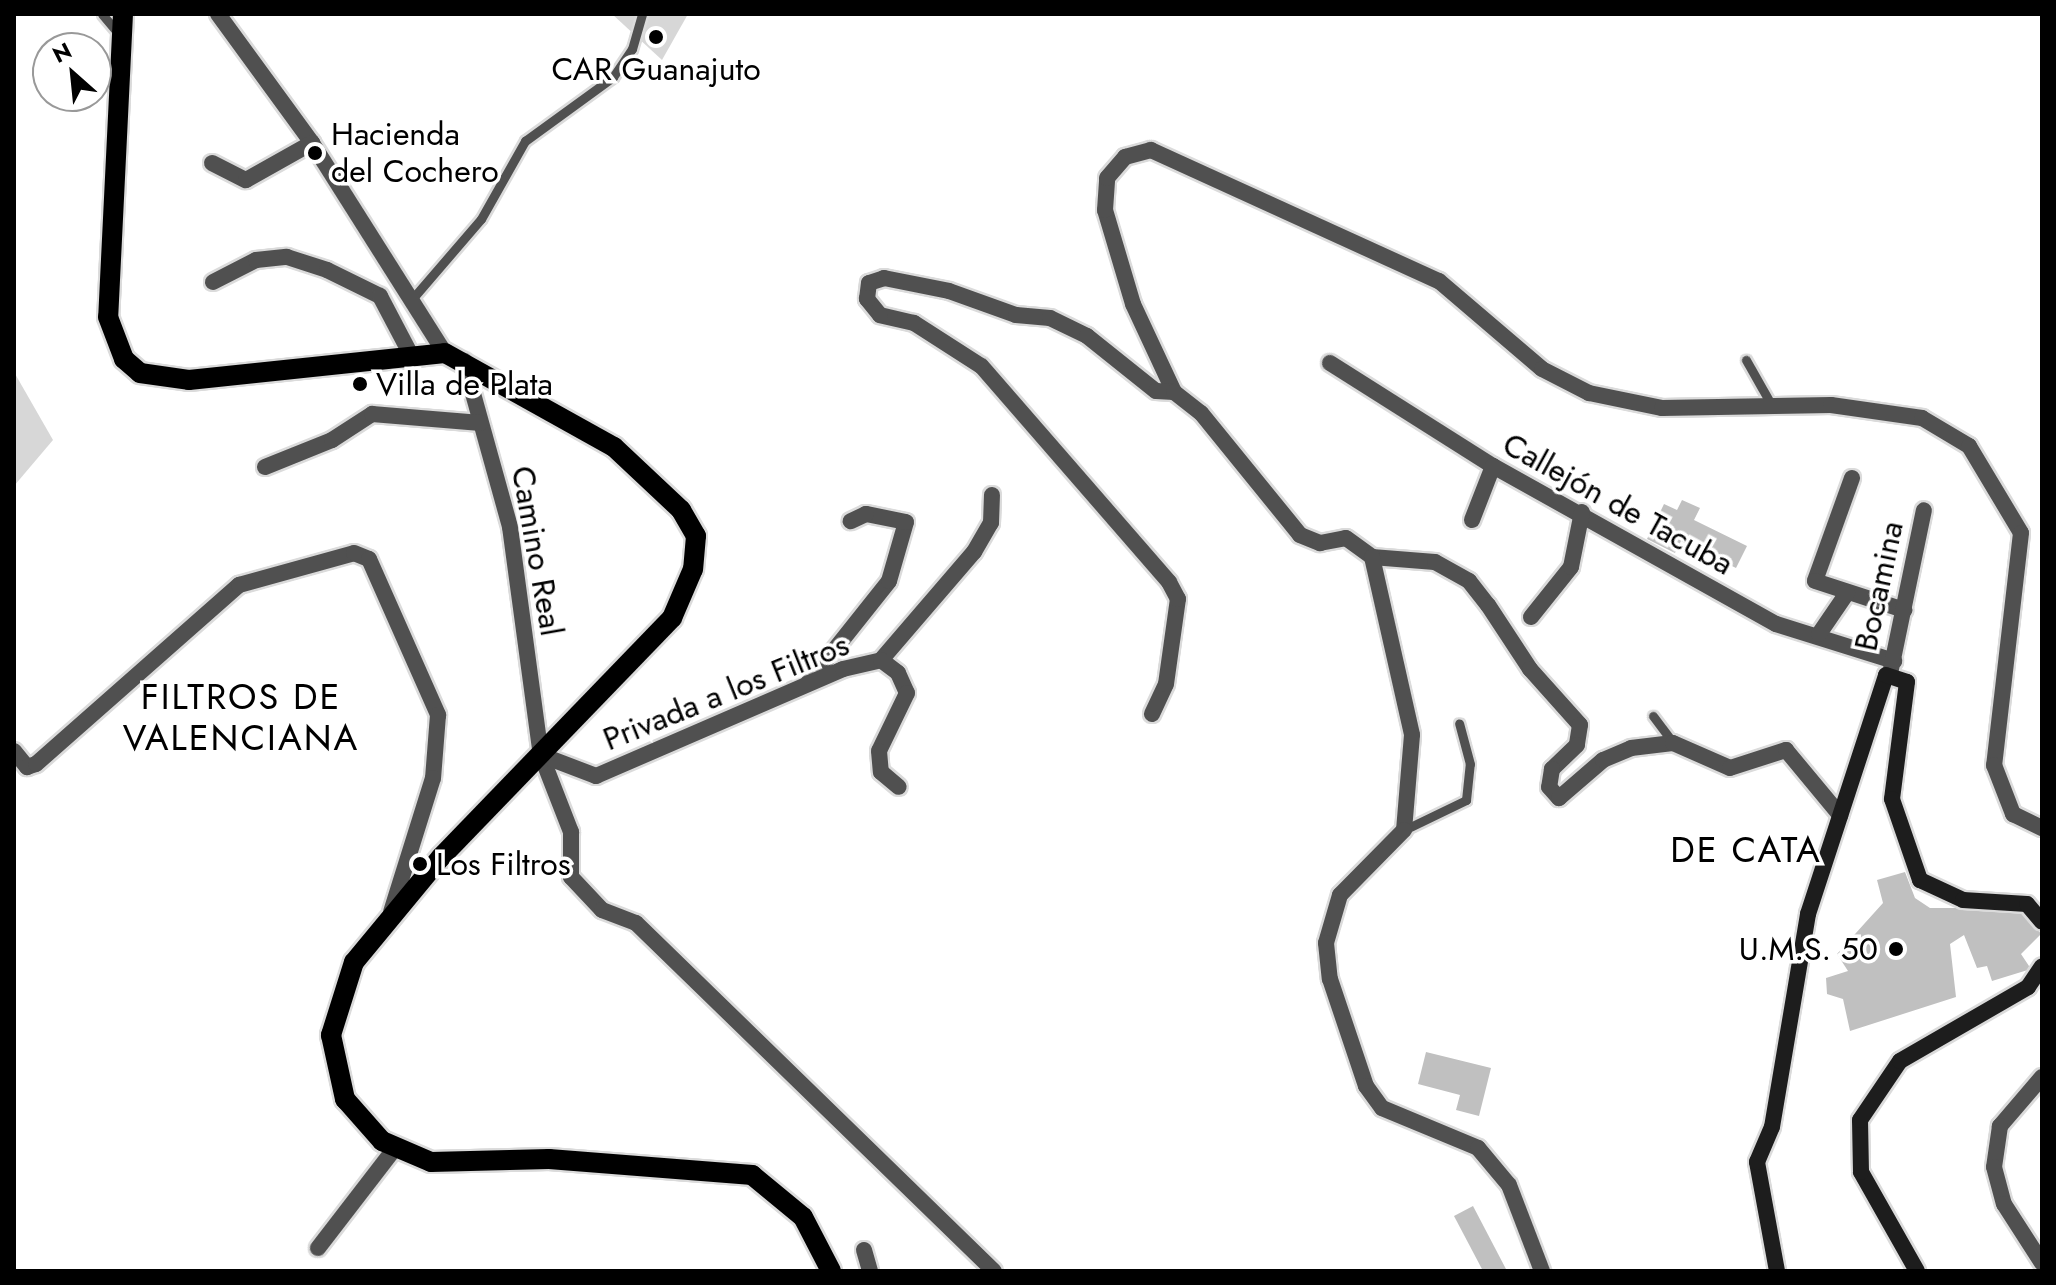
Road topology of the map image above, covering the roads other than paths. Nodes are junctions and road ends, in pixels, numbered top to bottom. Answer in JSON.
{"nodes":[{"id":1,"x":102,"y":14,"type":"edge"},
{"id":2,"x":123,"y":14,"type":"edge"},
{"id":3,"x":218,"y":14,"type":"edge"},
{"id":4,"x":642,"y":14,"type":"edge"},
{"id":5,"x":122,"y":38,"type":"junction"},
{"id":6,"x":312,"y":143,"type":"junction"},
{"id":7,"x":212,"y":163,"type":"dead end"},
{"id":8,"x":213,"y":282,"type":"dead end"},
{"id":9,"x":413,"y":298,"type":"junction"},
{"id":10,"x":411,"y":355,"type":"junction"},
{"id":11,"x":454,"y":357,"type":"junction"},
{"id":12,"x":1746,"y":360,"type":"dead end"},
{"id":13,"x":1330,"y":363,"type":"dead end"},
{"id":14,"x":1174,"y":392,"type":"junction"},
{"id":15,"x":1772,"y":406,"type":"junction"},
{"id":16,"x":481,"y":423,"type":"junction"},
{"id":17,"x":1493,"y":466,"type":"junction"},
{"id":18,"x":265,"y":467,"type":"dead end"},
{"id":19,"x":1852,"y":478,"type":"dead end"},
{"id":20,"x":992,"y":495,"type":"dead end"},
{"id":21,"x":1924,"y":510,"type":"dead end"},
{"id":22,"x":1582,"y":512,"type":"junction"},
{"id":23,"x":1472,"y":520,"type":"dead end"},
{"id":24,"x":851,"y":521,"type":"dead end"},
{"id":25,"x":1372,"y":557,"type":"junction"},
{"id":26,"x":1847,"y":593,"type":"junction"},
{"id":27,"x":1904,"y":610,"type":"junction"},
{"id":28,"x":1531,"y":617,"type":"dead end"},
{"id":29,"x":1819,"y":634,"type":"junction"},
{"id":30,"x":881,"y":660,"type":"junction"},
{"id":31,"x":1892,"y":667,"type":"junction"},
{"id":32,"x":807,"y":685,"type":"junction"},
{"id":33,"x":1152,"y":714,"type":"dead end"},
{"id":34,"x":1653,"y":716,"type":"dead end"},
{"id":35,"x":1459,"y":723,"type":"dead end"},
{"id":36,"x":1673,"y":743,"type":"junction"},
{"id":37,"x":14,"y":751,"type":"edge"},
{"id":38,"x":541,"y":755,"type":"junction"},
{"id":39,"x":899,"y":787,"type":"dead end"},
{"id":40,"x":1840,"y":815,"type":"junction"},
{"id":41,"x":2042,"y":828,"type":"edge"},
{"id":42,"x":1404,"y":830,"type":"junction"},
{"id":43,"x":391,"y":912,"type":"junction"},
{"id":44,"x":2042,"y":922,"type":"edge"},
{"id":45,"x":2042,"y":966,"type":"edge"},
{"id":46,"x":2042,"y":1077,"type":"edge"},
{"id":47,"x":395,"y":1148,"type":"junction"},
{"id":48,"x":318,"y":1248,"type":"dead end"},
{"id":49,"x":864,"y":1250,"type":"dead end"},
{"id":50,"x":2042,"y":1263,"type":"edge"},
{"id":51,"x":831,"y":1271,"type":"edge"},
{"id":52,"x":870,"y":1271,"type":"edge"},
{"id":53,"x":994,"y":1271,"type":"edge"},
{"id":54,"x":1542,"y":1271,"type":"edge"},
{"id":55,"x":1777,"y":1271,"type":"edge"},
{"id":56,"x":1917,"y":1271,"type":"edge"}],
"edges":[{"from":1,"to":5,"type":"lane"},
{"from":2,"to":5,"type":"main road"},
{"from":3,"to":6,"type":"street","name":"Camino Real"},
{"from":4,"to":9,"type":"lane"},
{"from":5,"to":10,"type":"main road"},
{"from":6,"to":7,"type":"street"},
{"from":6,"to":9,"type":"street","name":"Camino Real"},
{"from":8,"to":10,"type":"street"},
{"from":9,"to":11,"type":"street","name":"Camino Real"},
{"from":10,"to":11,"type":"main road"},
{"from":11,"to":16,"type":"street","name":"Camino Real"},
{"from":11,"to":38,"type":"main road"},
{"from":12,"to":15,"type":"lane"},
{"from":13,"to":17,"type":"street","name":"Callejón de Tacuba"},
{"from":14,"to":15,"type":"street"},
{"from":14,"to":25,"type":"street"},
{"from":14,"to":33,"type":"street"},
{"from":15,"to":41,"type":"street"},
{"from":16,"to":18,"type":"street"},
{"from":16,"to":38,"type":"street","name":"Camino Real"},
{"from":17,"to":22,"type":"street","name":"Callejón de Tacuba"},
{"from":17,"to":23,"type":"street"},
{"from":19,"to":26,"type":"street"},
{"from":20,"to":30,"type":"street"},
{"from":21,"to":27,"type":"street","name":"Bocamina"},
{"from":22,"to":28,"type":"street"},
{"from":22,"to":29,"type":"street","name":"Callejón de Tacuba"},
{"from":24,"to":32,"type":"street"},
{"from":25,"to":36,"type":"street"},
{"from":25,"to":42,"type":"street"},
{"from":26,"to":27,"type":"street"},
{"from":26,"to":29,"type":"street"},
{"from":27,"to":31,"type":"street","name":"Bocamina"},
{"from":29,"to":31,"type":"street","name":"Callejón de Tacuba"},
{"from":30,"to":32,"type":"street","name":"Privada a los Filtros"},
{"from":30,"to":39,"type":"street","name":"Privada a los Filtros"},
{"from":31,"to":40,"type":"street"},
{"from":31,"to":44,"type":"street"},
{"from":32,"to":38,"type":"street","name":"Privada a los Filtros"},
{"from":34,"to":36,"type":"lane"},
{"from":35,"to":42,"type":"lane"},
{"from":36,"to":40,"type":"street"},
{"from":37,"to":43,"type":"street"},
{"from":38,"to":43,"type":"main road"},
{"from":38,"to":53,"type":"street","name":"Camino Real"},
{"from":40,"to":55,"type":"street"},
{"from":42,"to":54,"type":"street"},
{"from":43,"to":47,"type":"main road"},
{"from":45,"to":56,"type":"street"},
{"from":46,"to":50,"type":"street"},
{"from":47,"to":48,"type":"street"},
{"from":47,"to":51,"type":"main road"},
{"from":49,"to":52,"type":"street"}]}
